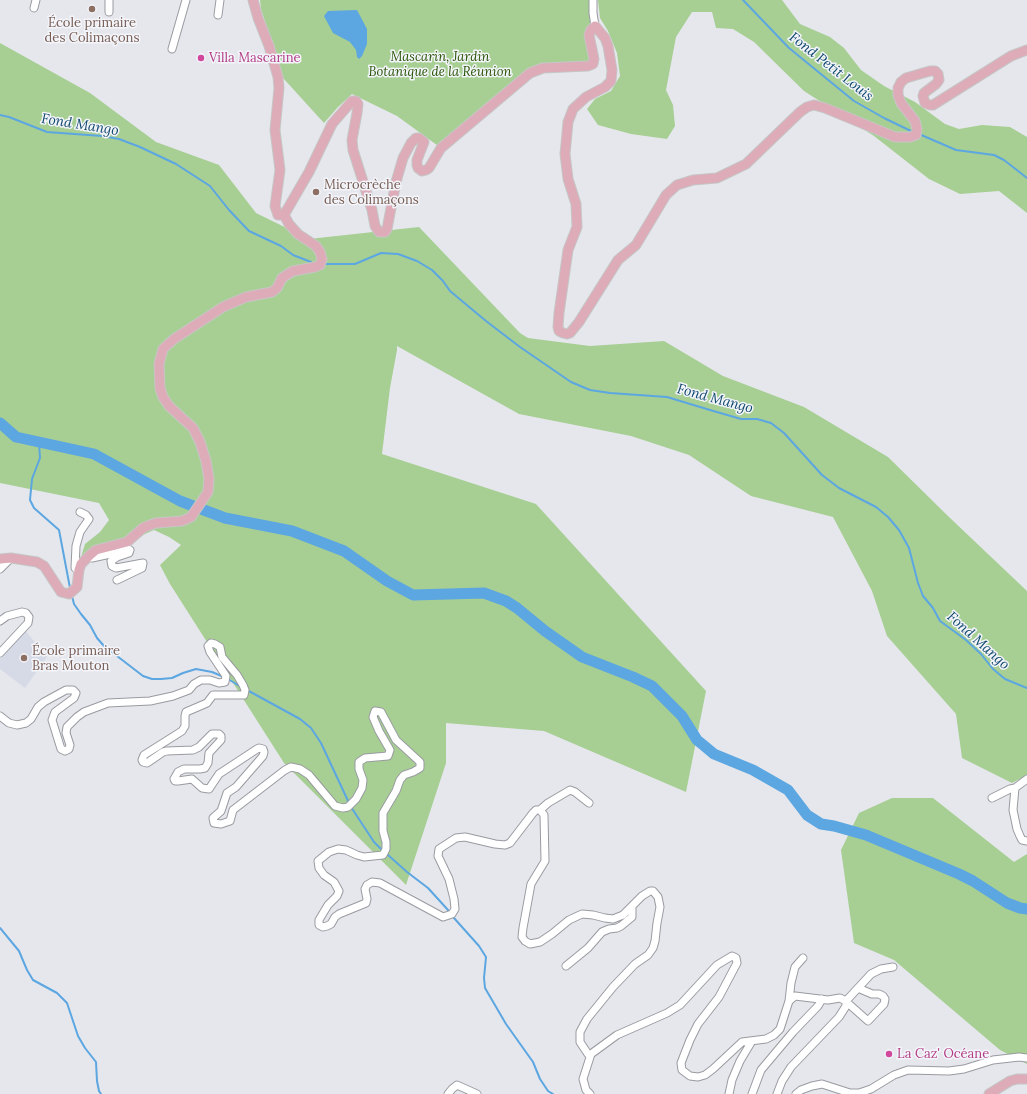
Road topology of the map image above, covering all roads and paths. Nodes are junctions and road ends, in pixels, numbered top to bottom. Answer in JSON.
{"nodes":[{"id":1,"x":36,"y":0,"type":"edge"},
{"id":2,"x":109,"y":0,"type":"edge"},
{"id":3,"x":220,"y":0,"type":"edge"},
{"id":4,"x":253,"y":0,"type":"edge"},
{"id":5,"x":593,"y":0,"type":"edge"},
{"id":6,"x":184,"y":1,"type":"edge"},
{"id":7,"x":34,"y":8,"type":"dead end"},
{"id":8,"x":108,"y":12,"type":"dead end"},
{"id":9,"x":218,"y":15,"type":"dead end"},
{"id":10,"x":595,"y":26,"type":"junction"},
{"id":11,"x":172,"y":49,"type":"dead end"},
{"id":12,"x":1027,"y":50,"type":"edge"},
{"id":13,"x":284,"y":215,"type":"junction"},
{"id":14,"x":80,"y":512,"type":"dead end"},
{"id":15,"x":90,"y":555,"type":"junction"},
{"id":16,"x":11,"y":558,"type":"junction"},
{"id":17,"x":0,"y":560,"type":"edge"},
{"id":18,"x":0,"y":569,"type":"edge"},
{"id":19,"x":79,"y":570,"type":"junction"},
{"id":20,"x":117,"y":580,"type":"dead end"},
{"id":21,"x":0,"y":621,"type":"edge"},
{"id":22,"x":0,"y":653,"type":"edge"},
{"id":23,"x":0,"y":716,"type":"edge"},
{"id":24,"x":1027,"y":779,"type":"edge"},
{"id":25,"x":1015,"y":788,"type":"junction"},
{"id":26,"x":992,"y":798,"type":"dead end"},
{"id":27,"x":589,"y":803,"type":"dead end"},
{"id":28,"x":540,"y":810,"type":"junction"},
{"id":29,"x":1027,"y":841,"type":"edge"},
{"id":30,"x":632,"y":908,"type":"junction"},
{"id":31,"x":803,"y":958,"type":"dead end"},
{"id":32,"x":566,"y":966,"type":"dead end"},
{"id":33,"x":894,"y":967,"type":"dead end"},
{"id":34,"x":858,"y":988,"type":"junction"},
{"id":35,"x":822,"y":999,"type":"junction"},
{"id":36,"x":789,"y":1001,"type":"junction"},
{"id":37,"x":846,"y":1003,"type":"junction"},
{"id":38,"x":752,"y":1041,"type":"junction"},
{"id":39,"x":591,"y":1054,"type":"junction"},
{"id":40,"x":1027,"y":1058,"type":"edge"},
{"id":41,"x":1027,"y":1079,"type":"edge"},
{"id":42,"x":842,"y":1092,"type":"edge"},
{"id":43,"x":448,"y":1094,"type":"edge"},
{"id":44,"x":477,"y":1094,"type":"edge"},
{"id":45,"x":590,"y":1094,"type":"edge"},
{"id":46,"x":729,"y":1094,"type":"edge"},
{"id":47,"x":752,"y":1094,"type":"edge"},
{"id":48,"x":777,"y":1094,"type":"edge"},
{"id":49,"x":796,"y":1094,"type":"edge"},
{"id":50,"x":989,"y":1094,"type":"edge"}],
"edges":[{"from":1,"to":7,"type":"street"},
{"from":2,"to":8,"type":"street"},
{"from":3,"to":9,"type":"street"},
{"from":4,"to":13,"type":"main road"},
{"from":5,"to":10,"type":"street"},
{"from":6,"to":11,"type":"street"},
{"from":10,"to":12,"type":"main road"},
{"from":10,"to":13,"type":"main road"},
{"from":13,"to":15,"type":"main road"},
{"from":14,"to":19,"type":"street"},
{"from":15,"to":19,"type":"main road"},
{"from":15,"to":20,"type":"street"},
{"from":16,"to":17,"type":"main road"},
{"from":16,"to":18,"type":"street"},
{"from":16,"to":19,"type":"main road"},
{"from":21,"to":22,"type":"street"},
{"from":23,"to":28,"type":"street"},
{"from":24,"to":25,"type":"street"},
{"from":25,"to":26,"type":"street"},
{"from":25,"to":29,"type":"street"},
{"from":27,"to":28,"type":"street"},
{"from":28,"to":30,"type":"street"},
{"from":30,"to":32,"type":"street"},
{"from":30,"to":39,"type":"street"},
{"from":31,"to":36,"type":"street"},
{"from":33,"to":34,"type":"street"},
{"from":34,"to":37,"type":"street"},
{"from":34,"to":37,"type":"street"},
{"from":35,"to":36,"type":"street"},
{"from":35,"to":37,"type":"street"},
{"from":35,"to":47,"type":"street"},
{"from":36,"to":38,"type":"street"},
{"from":37,"to":48,"type":"street"},
{"from":38,"to":39,"type":"street"},
{"from":38,"to":46,"type":"street"},
{"from":39,"to":45,"type":"street"},
{"from":40,"to":42,"type":"street"},
{"from":41,"to":50,"type":"main road"},
{"from":42,"to":49,"type":"street"},
{"from":43,"to":44,"type":"street"}]}
